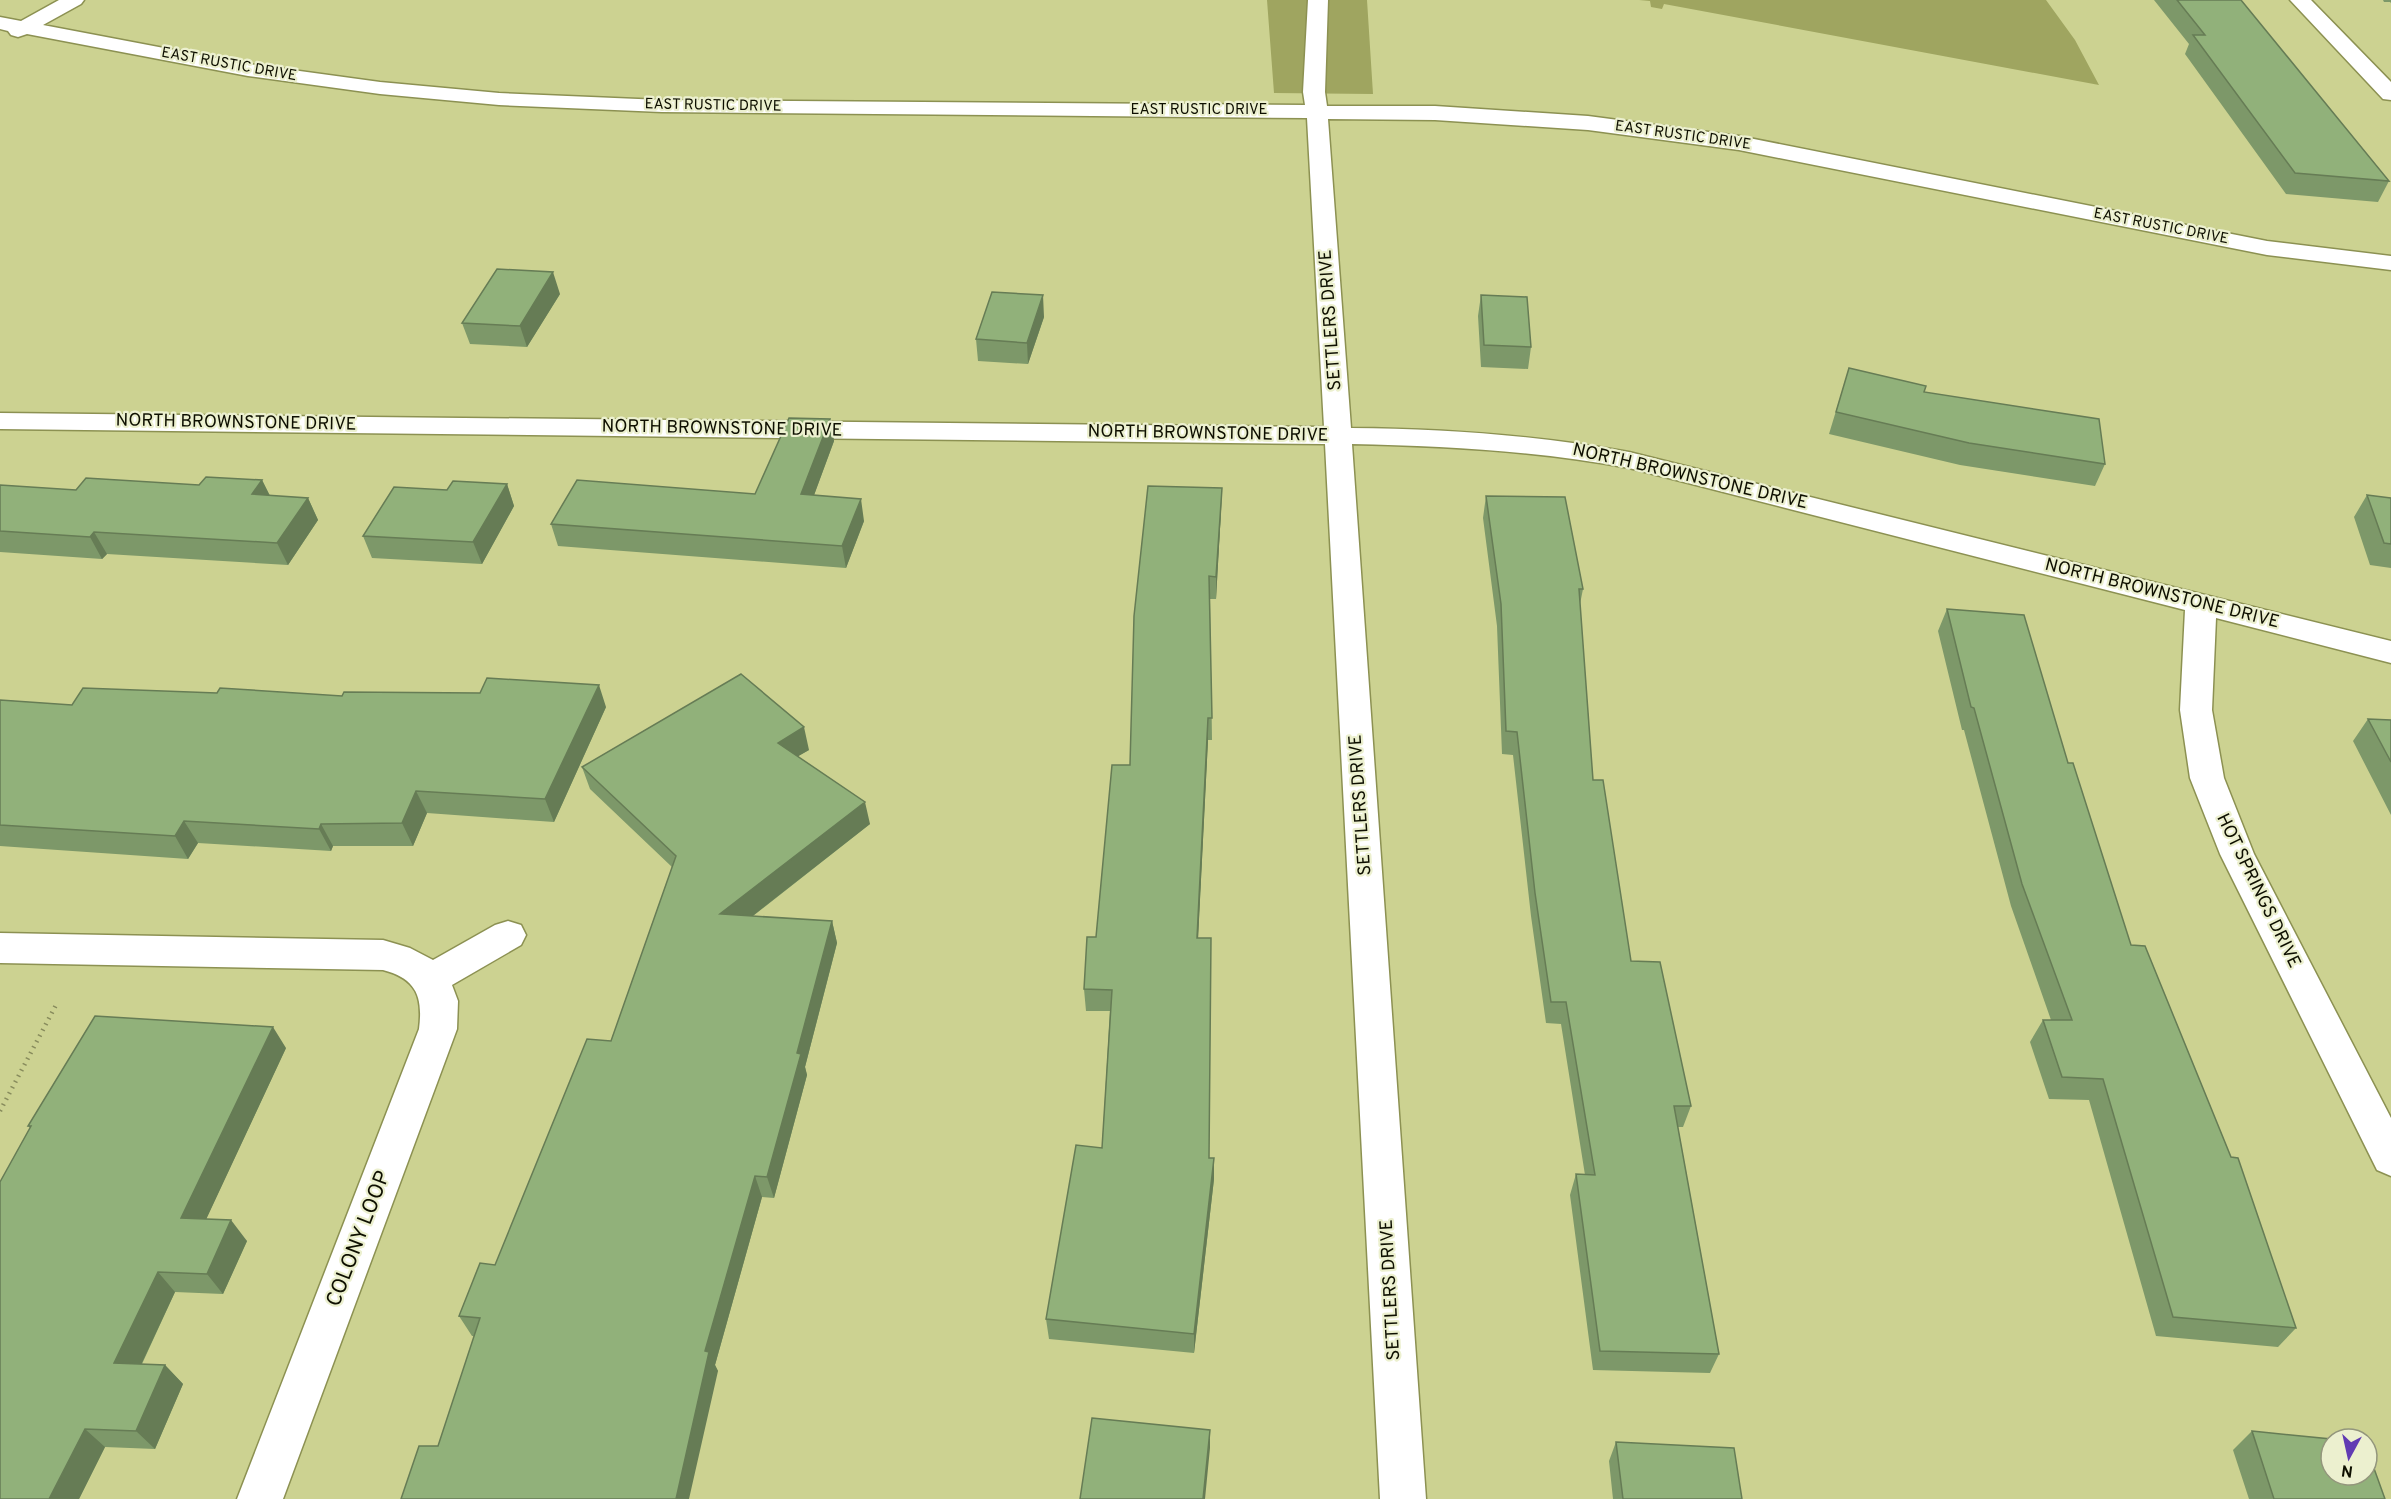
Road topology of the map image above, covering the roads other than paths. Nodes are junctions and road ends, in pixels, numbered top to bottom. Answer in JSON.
{"nodes":[{"id":1,"x":74,"y":0,"type":"edge"},
{"id":2,"x":1318,"y":0,"type":"edge"},
{"id":3,"x":2301,"y":0,"type":"edge"},
{"id":4,"x":0,"y":23,"type":"edge"},
{"id":5,"x":24,"y":27,"type":"junction"},
{"id":6,"x":0,"y":40,"type":"edge"},
{"id":7,"x":2391,"y":94,"type":"edge"},
{"id":8,"x":1317,"y":111,"type":"junction"},
{"id":9,"x":2391,"y":263,"type":"edge"},
{"id":10,"x":0,"y":421,"type":"edge"},
{"id":11,"x":1338,"y":436,"type":"junction"},
{"id":12,"x":2201,"y":604,"type":"junction"},
{"id":13,"x":2391,"y":652,"type":"edge"},
{"id":14,"x":507,"y":935,"type":"dead end"},
{"id":15,"x":0,"y":948,"type":"edge"},
{"id":16,"x":430,"y":980,"type":"junction"},
{"id":17,"x":2391,"y":1158,"type":"edge"},
{"id":18,"x":260,"y":1499,"type":"edge"},
{"id":19,"x":1403,"y":1499,"type":"edge"}],
"edges":[{"from":1,"to":5,"type":"street"},
{"from":2,"to":8,"type":"street","name":"SETTLERS DRIVE"},
{"from":3,"to":7,"type":"street"},
{"from":4,"to":5,"type":"street","name":"EAST RUSTIC DRIVE"},
{"from":5,"to":6,"type":"street"},
{"from":5,"to":8,"type":"street","name":"EAST RUSTIC DRIVE"},
{"from":8,"to":9,"type":"street","name":"EAST RUSTIC DRIVE"},
{"from":8,"to":11,"type":"street","name":"SETTLERS DRIVE"},
{"from":10,"to":11,"type":"street","name":"NORTH BROWNSTONE DRIVE"},
{"from":11,"to":12,"type":"street","name":"NORTH BROWNSTONE DRIVE"},
{"from":11,"to":19,"type":"street","name":"SETTLERS DRIVE"},
{"from":12,"to":13,"type":"street","name":"NORTH BROWNSTONE DRIVE"},
{"from":12,"to":17,"type":"street","name":"HOT SPRINGS DRIVE"},
{"from":14,"to":16,"type":"street"},
{"from":15,"to":16,"type":"street"},
{"from":16,"to":18,"type":"street","name":"COLONY LOOP"}]}
